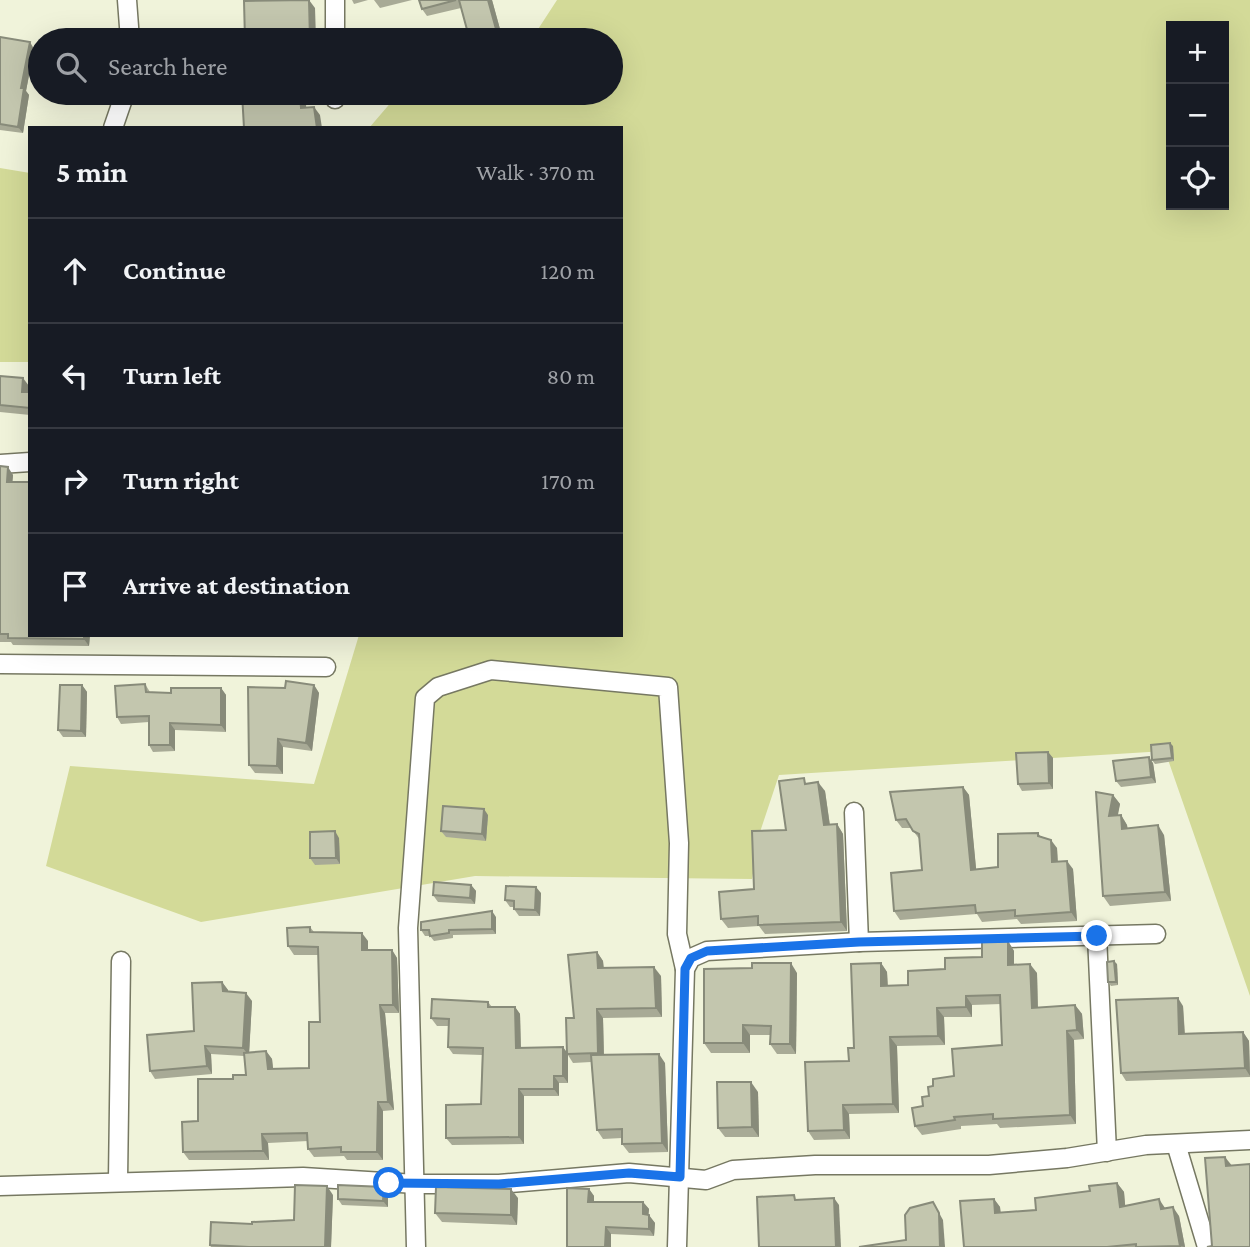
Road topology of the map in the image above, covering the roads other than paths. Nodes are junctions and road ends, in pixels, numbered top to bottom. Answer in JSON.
{"nodes":[{"id":1,"x":127,"y":0,"type":"edge"},
{"id":2,"x":335,"y":0,"type":"edge"},
{"id":3,"x":129,"y":28,"type":"edge"},
{"id":4,"x":335,"y":28,"type":"edge"},
{"id":5,"x":121,"y":105,"type":"edge"},
{"id":6,"x":114,"y":126,"type":"edge"},
{"id":7,"x":28,"y":462,"type":"edge"},
{"id":8,"x":0,"y":464,"type":"edge"},
{"id":9,"x":0,"y":664,"type":"edge"},
{"id":10,"x":326,"y":667,"type":"dead end"},
{"id":11,"x":854,"y":812,"type":"dead end"},
{"id":12,"x":1156,"y":934,"type":"dead end"},
{"id":13,"x":1097,"y":936,"type":"junction"},
{"id":14,"x":859,"y":942,"type":"junction"},
{"id":15,"x":121,"y":961,"type":"dead end"},
{"id":16,"x":685,"y":969,"type":"junction"},
{"id":17,"x":1250,"y":1140,"type":"edge"},
{"id":18,"x":1176,"y":1144,"type":"junction"},
{"id":19,"x":1107,"y":1152,"type":"junction"},
{"id":20,"x":680,"y":1177,"type":"junction"},
{"id":21,"x":118,"y":1180,"type":"junction"},
{"id":22,"x":416,"y":1184,"type":"junction"},
{"id":23,"x":0,"y":1186,"type":"edge"},
{"id":24,"x":416,"y":1247,"type":"edge"},
{"id":25,"x":677,"y":1247,"type":"edge"},
{"id":26,"x":1208,"y":1247,"type":"edge"}],
"edges":[{"from":1,"to":3,"type":"street"},
{"from":2,"to":4,"type":"street"},
{"from":5,"to":6,"type":"street"},
{"from":7,"to":8,"type":"street"},
{"from":9,"to":10,"type":"street"},
{"from":11,"to":14,"type":"street"},
{"from":12,"to":13,"type":"street"},
{"from":13,"to":14,"type":"street"},
{"from":13,"to":19,"type":"street"},
{"from":14,"to":16,"type":"street"},
{"from":15,"to":21,"type":"street"},
{"from":16,"to":20,"type":"street"},
{"from":16,"to":22,"type":"street"},
{"from":17,"to":18,"type":"street"},
{"from":18,"to":19,"type":"street"},
{"from":18,"to":26,"type":"street"},
{"from":19,"to":20,"type":"street"},
{"from":20,"to":22,"type":"street"},
{"from":20,"to":25,"type":"street"},
{"from":21,"to":22,"type":"street"},
{"from":21,"to":23,"type":"street"},
{"from":22,"to":24,"type":"street"}]}
